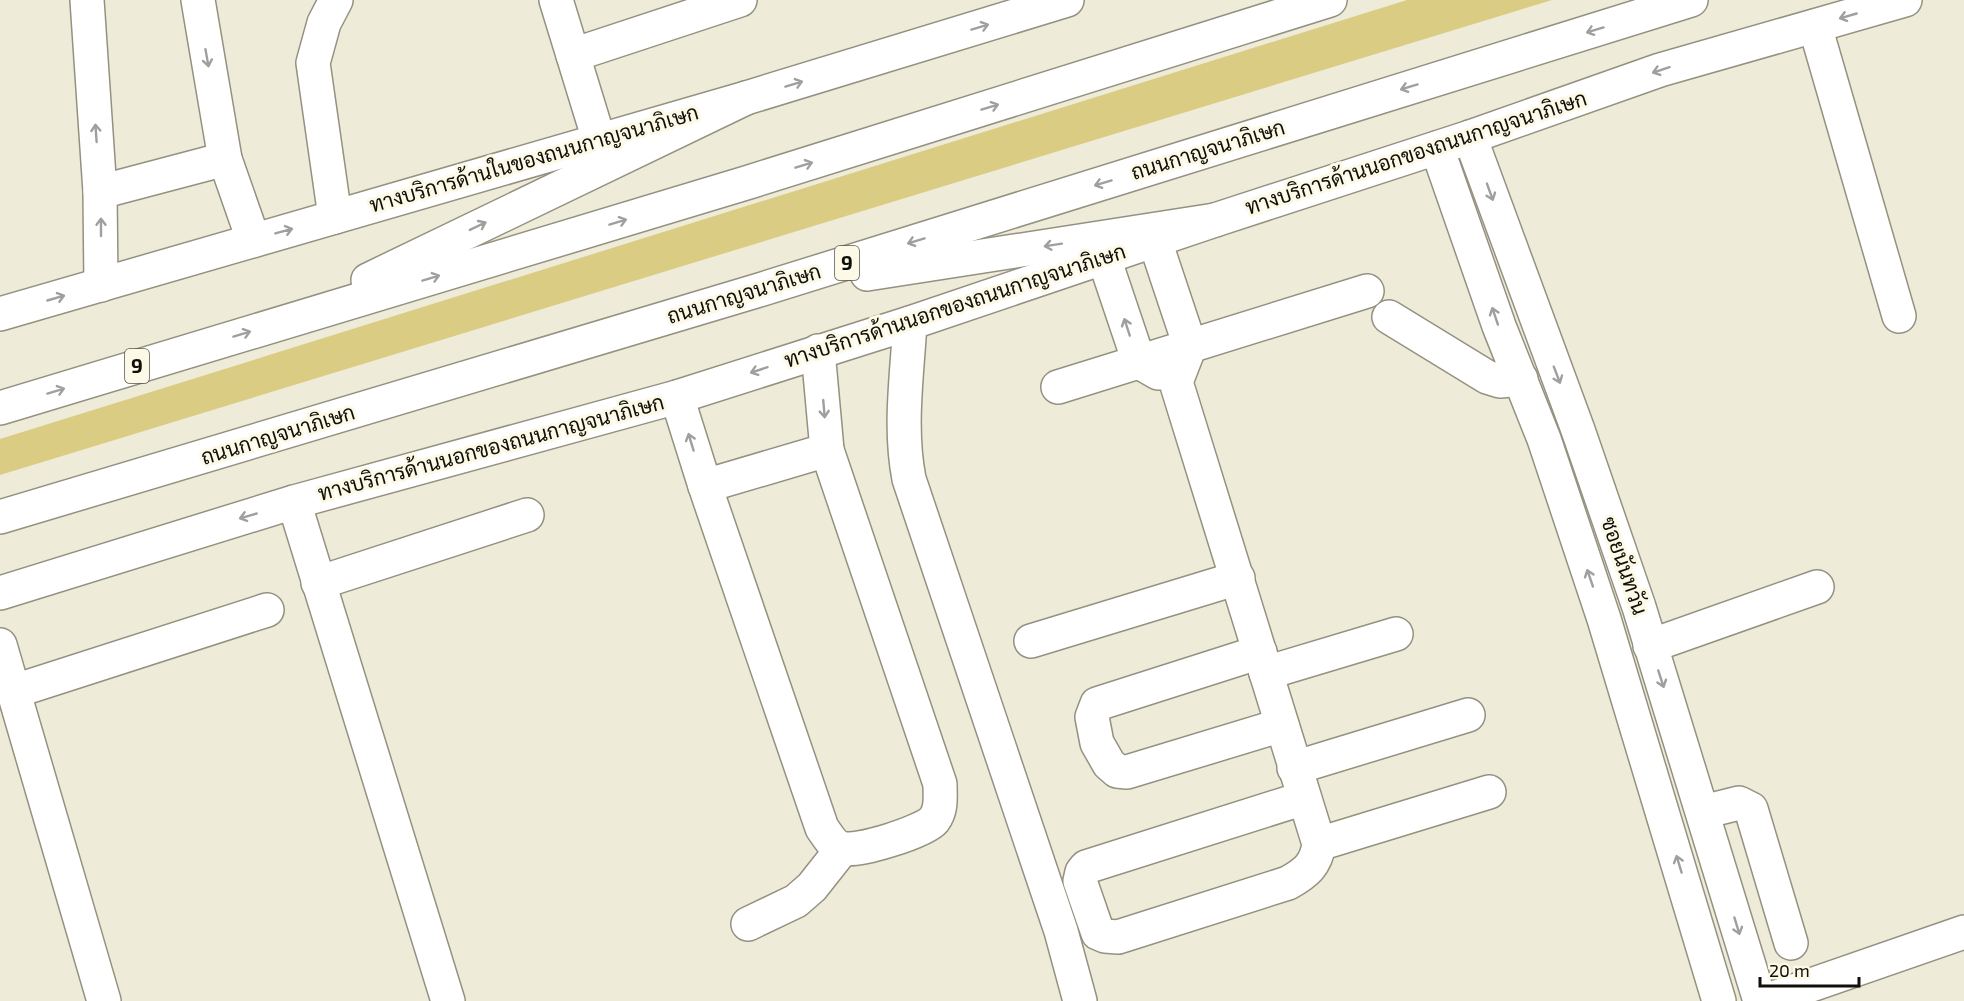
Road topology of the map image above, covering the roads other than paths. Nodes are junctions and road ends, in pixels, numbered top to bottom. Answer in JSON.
{"nodes":[{"id":1,"x":87,"y":0,"type":"edge"},
{"id":2,"x":198,"y":0,"type":"edge"},
{"id":3,"x":336,"y":0,"type":"edge"},
{"id":4,"x":556,"y":0,"type":"edge"},
{"id":5,"x":740,"y":0,"type":"edge"},
{"id":6,"x":1067,"y":0,"type":"edge"},
{"id":7,"x":1329,"y":0,"type":"edge"},
{"id":8,"x":1691,"y":0,"type":"edge"},
{"id":9,"x":1905,"y":0,"type":"edge"},
{"id":10,"x":1815,"y":26,"type":"junction"},
{"id":11,"x":573,"y":55,"type":"junction"},
{"id":12,"x":746,"y":98,"type":"junction"},
{"id":13,"x":1470,"y":137,"type":"junction"},
{"id":14,"x":599,"y":140,"type":"junction"},
{"id":15,"x":1437,"y":148,"type":"junction"},
{"id":16,"x":225,"y":159,"type":"junction"},
{"id":17,"x":100,"y":192,"type":"junction"},
{"id":18,"x":335,"y":217,"type":"junction"},
{"id":19,"x":1215,"y":220,"type":"junction"},
{"id":20,"x":253,"y":239,"type":"junction"},
{"id":21,"x":1155,"y":242,"type":"junction"},
{"id":22,"x":1104,"y":258,"type":"junction"},
{"id":23,"x":101,"y":285,"type":"junction"},
{"id":24,"x":756,"y":291,"type":"junction"},
{"id":25,"x":1367,"y":291,"type":"dead end"},
{"id":26,"x":0,"y":314,"type":"edge"},
{"id":27,"x":1899,"y":316,"type":"dead end"},
{"id":28,"x":1389,"y":317,"type":"dead end"},
{"id":29,"x":910,"y":323,"type":"junction"},
{"id":30,"x":274,"y":324,"type":"junction"},
{"id":31,"x":1190,"y":346,"type":"junction"},
{"id":32,"x":818,"y":351,"type":"junction"},
{"id":33,"x":1139,"y":362,"type":"junction"},
{"id":34,"x":1521,"y":378,"type":"junction"},
{"id":35,"x":1176,"y":382,"type":"junction"},
{"id":36,"x":1058,"y":387,"type":"dead end"},
{"id":37,"x":677,"y":397,"type":"junction"},
{"id":38,"x":0,"y":408,"type":"edge"},
{"id":39,"x":1578,"y":430,"type":"junction"},
{"id":40,"x":1544,"y":439,"type":"junction"},
{"id":41,"x":827,"y":450,"type":"junction"},
{"id":42,"x":705,"y":486,"type":"junction"},
{"id":43,"x":294,"y":502,"type":"junction"},
{"id":44,"x":527,"y":515,"type":"dead end"},
{"id":45,"x":0,"y":517,"type":"edge"},
{"id":46,"x":1238,"y":578,"type":"junction"},
{"id":47,"x":318,"y":583,"type":"junction"},
{"id":48,"x":1817,"y":586,"type":"dead end"},
{"id":49,"x":0,"y":593,"type":"edge"},
{"id":50,"x":1639,"y":607,"type":"junction"},
{"id":51,"x":267,"y":610,"type":"dead end"},
{"id":52,"x":1604,"y":618,"type":"junction"},
{"id":53,"x":1396,"y":634,"type":"dead end"},
{"id":54,"x":1031,"y":641,"type":"dead end"},
{"id":55,"x":0,"y":645,"type":"edge"},
{"id":56,"x":1650,"y":646,"type":"junction"},
{"id":57,"x":1263,"y":662,"type":"junction"},
{"id":58,"x":15,"y":691,"type":"junction"},
{"id":59,"x":1468,"y":715,"type":"dead end"},
{"id":60,"x":1282,"y":725,"type":"junction"},
{"id":61,"x":1299,"y":783,"type":"junction"},
{"id":62,"x":1490,"y":792,"type":"dead end"},
{"id":63,"x":1703,"y":812,"type":"junction"},
{"id":64,"x":1319,"y":844,"type":"junction"},
{"id":65,"x":842,"y":849,"type":"junction"},
{"id":66,"x":1725,"y":887,"type":"junction"},
{"id":67,"x":1691,"y":901,"type":"junction"},
{"id":68,"x":748,"y":924,"type":"dead end"},
{"id":69,"x":1964,"y":932,"type":"edge"},
{"id":70,"x":1791,"y":943,"type":"dead end"},
{"id":71,"x":104,"y":1001,"type":"edge"},
{"id":72,"x":448,"y":1001,"type":"edge"},
{"id":73,"x":1080,"y":1001,"type":"edge"},
{"id":74,"x":1719,"y":1001,"type":"edge"},
{"id":75,"x":1760,"y":1001,"type":"edge"},
{"id":76,"x":1765,"y":1001,"type":"edge"}],
"edges":[{"from":17,"to":1,"type":"main road","one_way":true},
{"from":2,"to":16,"type":"main road","one_way":true},
{"from":3,"to":18,"type":"main road"},
{"from":4,"to":11,"type":"main road"},
{"from":5,"to":11,"type":"main road"},
{"from":12,"to":6,"type":"main road","name":"ทางบริการด้านในของถนนกาญจนาภิเษก","one_way":true},
{"from":30,"to":7,"type":"main road","number":"9","one_way":true},
{"from":8,"to":24,"type":"main road","name":"ถนนกาญจนาภิเษก","number":"9","one_way":true},
{"from":9,"to":10,"type":"main road","name":"ทางบริการด้านนอกของถนนกาญจนาภิเษก","one_way":true},
{"from":10,"to":13,"type":"main road","name":"ทางบริการด้านนอกของถนนกาญจนาภิเษก","one_way":true},
{"from":10,"to":27,"type":"main road"},
{"from":11,"to":14,"type":"main road"},
{"from":12,"to":14,"type":"main road","name":"ทางบริการด้านในของถนนกาญจนาภิเษก"},
{"from":30,"to":12,"type":"main road","one_way":true},
{"from":13,"to":15,"type":"main road","name":"ทางบริการด้านนอกของถนนกาญจนาภิเษก"},
{"from":13,"to":39,"type":"main road","name":"ซอยนันทวัน","one_way":true},
{"from":14,"to":18,"type":"main road","name":"ทางบริการด้านในของถนนกาญจนาภิเษก"},
{"from":15,"to":19,"type":"main road","name":"ทางบริการด้านนอกของถนนกาญจนาภิเษก"},
{"from":34,"to":15,"type":"main road","name":"ซอยนันทวัน","one_way":true},
{"from":16,"to":17,"type":"main road"},
{"from":16,"to":20,"type":"main road"},
{"from":23,"to":17,"type":"main road","one_way":true},
{"from":20,"to":18,"type":"main road","name":"ทางบริการด้านในของถนนกาญจนาภิเษก","one_way":true},
{"from":19,"to":21,"type":"main road","name":"ทางบริการด้านนอกของถนนกาญจนาภิเษก"},
{"from":19,"to":24,"type":"main road","one_way":true},
{"from":20,"to":23,"type":"main road","name":"ทางบริการด้านในของถนนกาญจนาภิเษก"},
{"from":21,"to":22,"type":"main road","name":"ทางบริการด้านนอกของถนนกาญจนาภิเษก"},
{"from":21,"to":31,"type":"main road"},
{"from":22,"to":29,"type":"main road","name":"ทางบริการด้านนอกของถนนกาญจนาภิเษก"},
{"from":33,"to":22,"type":"main road","one_way":true},
{"from":26,"to":23,"type":"main road","name":"ทางบริการด้านในของถนนกาญจนาภิเษก","one_way":true},
{"from":24,"to":45,"type":"main road","name":"ถนนกาญจนาภิเษก","number":"9"},
{"from":25,"to":31,"type":"main road"},
{"from":28,"to":34,"type":"main road"},
{"from":29,"to":32,"type":"main road","name":"ทางบริการด้านนอกของถนนกาญจนาภิเษก"},
{"from":29,"to":73,"type":"main road"},
{"from":38,"to":30,"type":"main road","number":"9","one_way":true},
{"from":31,"to":33,"type":"main road"},
{"from":31,"to":35,"type":"main road"},
{"from":32,"to":37,"type":"main road","name":"ทางบริการด้านนอกของถนนกาญจนาภิเษก","one_way":true},
{"from":32,"to":41,"type":"main road","one_way":true},
{"from":33,"to":35,"type":"main road"},
{"from":33,"to":36,"type":"main road"},
{"from":34,"to":40,"type":"main road","name":"ซอยนันทวัน"},
{"from":35,"to":46,"type":"main road"},
{"from":42,"to":37,"type":"main road","one_way":true},
{"from":37,"to":43,"type":"main road","name":"ทางบริการด้านนอกของถนนกาญจนาภิเษก"},
{"from":39,"to":40,"type":"main road"},
{"from":39,"to":50,"type":"main road","name":"ซอยนันทวัน"},
{"from":52,"to":40,"type":"main road","name":"ซอยนันทวัน","one_way":true},
{"from":41,"to":42,"type":"main road"},
{"from":41,"to":65,"type":"main road"},
{"from":42,"to":65,"type":"main road"},
{"from":43,"to":47,"type":"main road"},
{"from":43,"to":49,"type":"main road","name":"ทางบริการด้านนอกของถนนกาญจนาภิเษก","one_way":true},
{"from":44,"to":47,"type":"main road"},
{"from":46,"to":54,"type":"main road"},
{"from":46,"to":57,"type":"main road"},
{"from":47,"to":72,"type":"main road"},
{"from":48,"to":56,"type":"main road"},
{"from":50,"to":52,"type":"main road"},
{"from":50,"to":56,"type":"main road","name":"ซอยนันทวัน"},
{"from":51,"to":58,"type":"main road"},
{"from":67,"to":52,"type":"main road","name":"ซอยนันทวัน","one_way":true},
{"from":53,"to":57,"type":"main road"},
{"from":55,"to":58,"type":"main road"},
{"from":56,"to":63,"type":"main road","name":"ซอยนันทวัน","one_way":true},
{"from":57,"to":60,"type":"main road"},
{"from":57,"to":60,"type":"main road"},
{"from":58,"to":71,"type":"main road"},
{"from":59,"to":61,"type":"main road"},
{"from":60,"to":61,"type":"main road"},
{"from":61,"to":64,"type":"main road"},
{"from":61,"to":64,"type":"main road"},
{"from":62,"to":64,"type":"main road"},
{"from":63,"to":66,"type":"main road","name":"ซอยนันทวัน"},
{"from":63,"to":70,"type":"main road"},
{"from":65,"to":68,"type":"main road"},
{"from":66,"to":67,"type":"main road"},
{"from":66,"to":75,"type":"main road","name":"ซอยนันทวัน","one_way":true},
{"from":67,"to":74,"type":"main road","name":"ซอยนันทวัน"},
{"from":69,"to":76,"type":"main road"}]}
